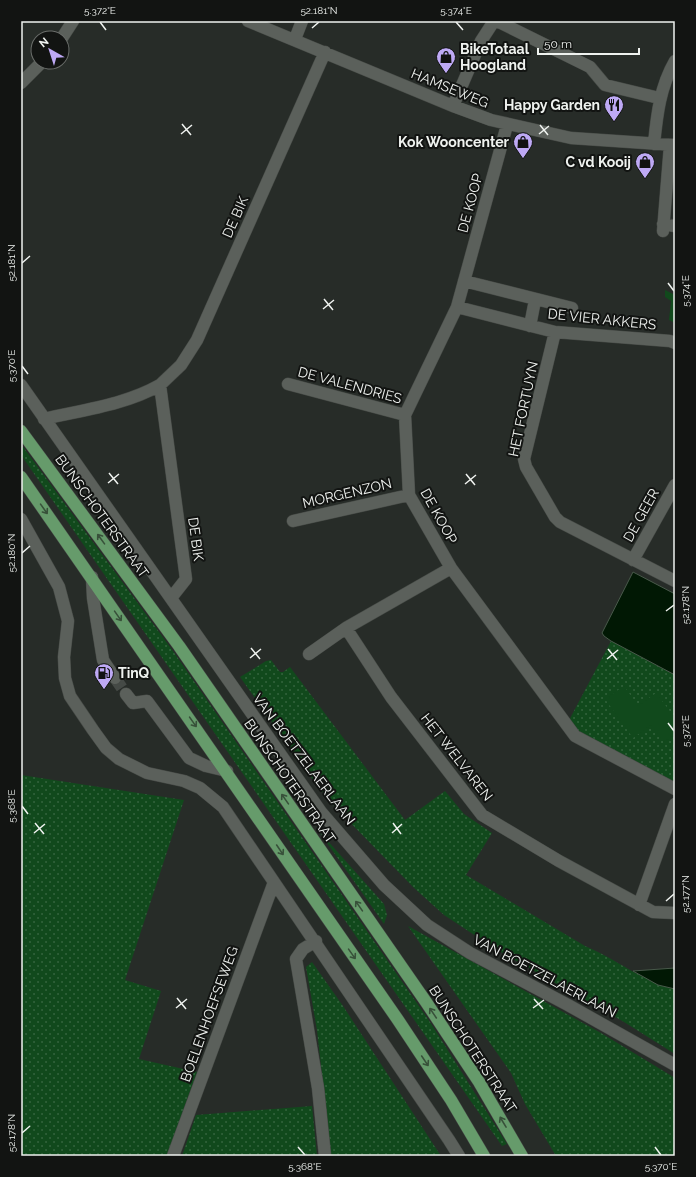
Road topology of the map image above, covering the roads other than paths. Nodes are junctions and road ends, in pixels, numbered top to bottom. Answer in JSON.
{"nodes":[{"id":1,"x":73,"y":21,"type":"edge"},
{"id":2,"x":248,"y":21,"type":"edge"},
{"id":3,"x":302,"y":21,"type":"edge"},
{"id":4,"x":494,"y":21,"type":"edge"},
{"id":5,"x":497,"y":21,"type":"edge"},
{"id":6,"x":67,"y":30,"type":"edge"},
{"id":7,"x":294,"y":39,"type":"junction"},
{"id":8,"x":325,"y":52,"type":"junction"},
{"id":9,"x":675,"y":61,"type":"edge"},
{"id":10,"x":34,"y":70,"type":"edge"},
{"id":11,"x":21,"y":83,"type":"edge"},
{"id":12,"x":660,"y":98,"type":"junction"},
{"id":13,"x":453,"y":106,"type":"junction"},
{"id":14,"x":507,"y":125,"type":"junction"},
{"id":15,"x":654,"y":144,"type":"junction"},
{"id":16,"x":672,"y":145,"type":"edge"},
{"id":17,"x":667,"y":227,"type":"edge"},
{"id":18,"x":464,"y":281,"type":"junction"},
{"id":19,"x":535,"y":300,"type":"junction"},
{"id":20,"x":457,"y":306,"type":"junction"},
{"id":21,"x":572,"y":308,"type":"dead end"},
{"id":22,"x":530,"y":326,"type":"junction"},
{"id":23,"x":555,"y":332,"type":"junction"},
{"id":24,"x":675,"y":344,"type":"edge"},
{"id":25,"x":288,"y":384,"type":"dead end"},
{"id":26,"x":21,"y":385,"type":"edge"},
{"id":27,"x":160,"y":385,"type":"junction"},
{"id":28,"x":405,"y":415,"type":"junction"},
{"id":29,"x":44,"y":419,"type":"junction"},
{"id":30,"x":21,"y":431,"type":"edge"},
{"id":31,"x":21,"y":478,"type":"edge"},
{"id":32,"x":675,"y":485,"type":"edge"},
{"id":33,"x":408,"y":494,"type":"junction"},
{"id":34,"x":21,"y":519,"type":"edge"},
{"id":35,"x":292,"y":521,"type":"dead end"},
{"id":36,"x":633,"y":560,"type":"junction"},
{"id":37,"x":451,"y":568,"type":"junction"},
{"id":38,"x":92,"y":577,"type":"junction"},
{"id":39,"x":675,"y":581,"type":"edge"},
{"id":40,"x":170,"y":598,"type":"junction"},
{"id":41,"x":346,"y":628,"type":"junction"},
{"id":42,"x":309,"y":654,"type":"dead end"},
{"id":43,"x":115,"y":678,"type":"tunnel mouth"},
{"id":44,"x":126,"y":694,"type":"tunnel mouth"},
{"id":45,"x":226,"y":771,"type":"junction"},
{"id":46,"x":675,"y":789,"type":"edge"},
{"id":47,"x":675,"y":804,"type":"edge"},
{"id":48,"x":274,"y":882,"type":"junction"},
{"id":49,"x":639,"y":905,"type":"junction"},
{"id":50,"x":675,"y":913,"type":"edge"},
{"id":51,"x":316,"y":941,"type":"junction"},
{"id":52,"x":675,"y":1065,"type":"edge"},
{"id":53,"x":173,"y":1156,"type":"edge"},
{"id":54,"x":325,"y":1156,"type":"edge"},
{"id":55,"x":459,"y":1156,"type":"edge"},
{"id":56,"x":484,"y":1156,"type":"edge"},
{"id":57,"x":522,"y":1156,"type":"edge"}],
"edges":[{"from":1,"to":6,"type":"street"},
{"from":2,"to":7,"type":"street","name":"HAMSEWEG"},
{"from":3,"to":7,"type":"street"},
{"from":4,"to":13,"type":"street"},
{"from":5,"to":12,"type":"street"},
{"from":7,"to":8,"type":"street","name":"HAMSEWEG"},
{"from":8,"to":13,"type":"street","name":"HAMSEWEG"},
{"from":8,"to":27,"type":"street","name":"DE BIK"},
{"from":9,"to":12,"type":"street"},
{"from":10,"to":11,"type":"street"},
{"from":12,"to":15,"type":"street"},
{"from":13,"to":14,"type":"street","name":"HAMSEWEG"},
{"from":14,"to":15,"type":"street","name":"HAMSEWEG"},
{"from":14,"to":18,"type":"street","name":"DE KOOP"},
{"from":15,"to":16,"type":"street","name":"HAMSEWEG"},
{"from":16,"to":17,"type":"street"},
{"from":18,"to":19,"type":"street"},
{"from":18,"to":20,"type":"street","name":"DE KOOP"},
{"from":19,"to":21,"type":"street"},
{"from":19,"to":22,"type":"street"},
{"from":20,"to":22,"type":"street","name":"DE VIER AKKERS"},
{"from":20,"to":28,"type":"street","name":"DE KOOP"},
{"from":22,"to":23,"type":"street","name":"DE VIER AKKERS"},
{"from":23,"to":24,"type":"street","name":"DE VIER AKKERS"},
{"from":23,"to":36,"type":"street","name":"HET FORTUYN"},
{"from":25,"to":28,"type":"street","name":"DE VALENDRIES"},
{"from":26,"to":29,"type":"street","name":"VAN BOETZELAERLAAN"},
{"from":27,"to":29,"type":"street","name":"DE BIK"},
{"from":27,"to":40,"type":"street","name":"DE BIK"},
{"from":28,"to":33,"type":"street","name":"DE KOOP"},
{"from":29,"to":40,"type":"street","name":"VAN BOETZELAERLAAN"},
{"from":57,"to":30,"type":"main road","name":"BUNSCHOTERSTRAAT","one_way":true},
{"from":31,"to":38,"type":"main road","one_way":true},
{"from":32,"to":36,"type":"street","name":"DE GEER"},
{"from":33,"to":35,"type":"street","name":"MORGENZON"},
{"from":33,"to":37,"type":"street","name":"DE KOOP"},
{"from":34,"to":48,"type":"street"},
{"from":36,"to":39,"type":"street","name":"HET FORTUYN"},
{"from":37,"to":41,"type":"street"},
{"from":37,"to":46,"type":"street","name":"DE KOOP"},
{"from":38,"to":43,"type":"street"},
{"from":38,"to":45,"type":"main road","one_way":true},
{"from":40,"to":52,"type":"street","name":"VAN BOETZELAERLAAN"},
{"from":41,"to":42,"type":"street"},
{"from":41,"to":49,"type":"street","name":"HET WELVAREN"},
{"from":44,"to":45,"type":"street"},
{"from":45,"to":56,"type":"main road","one_way":true},
{"from":47,"to":49,"type":"street"},
{"from":48,"to":51,"type":"street"},
{"from":48,"to":53,"type":"street","name":"BOELENHOEFSEWEG"},
{"from":49,"to":50,"type":"street","name":"HET WELVAREN"},
{"from":51,"to":54,"type":"street"},
{"from":51,"to":55,"type":"street"}]}
